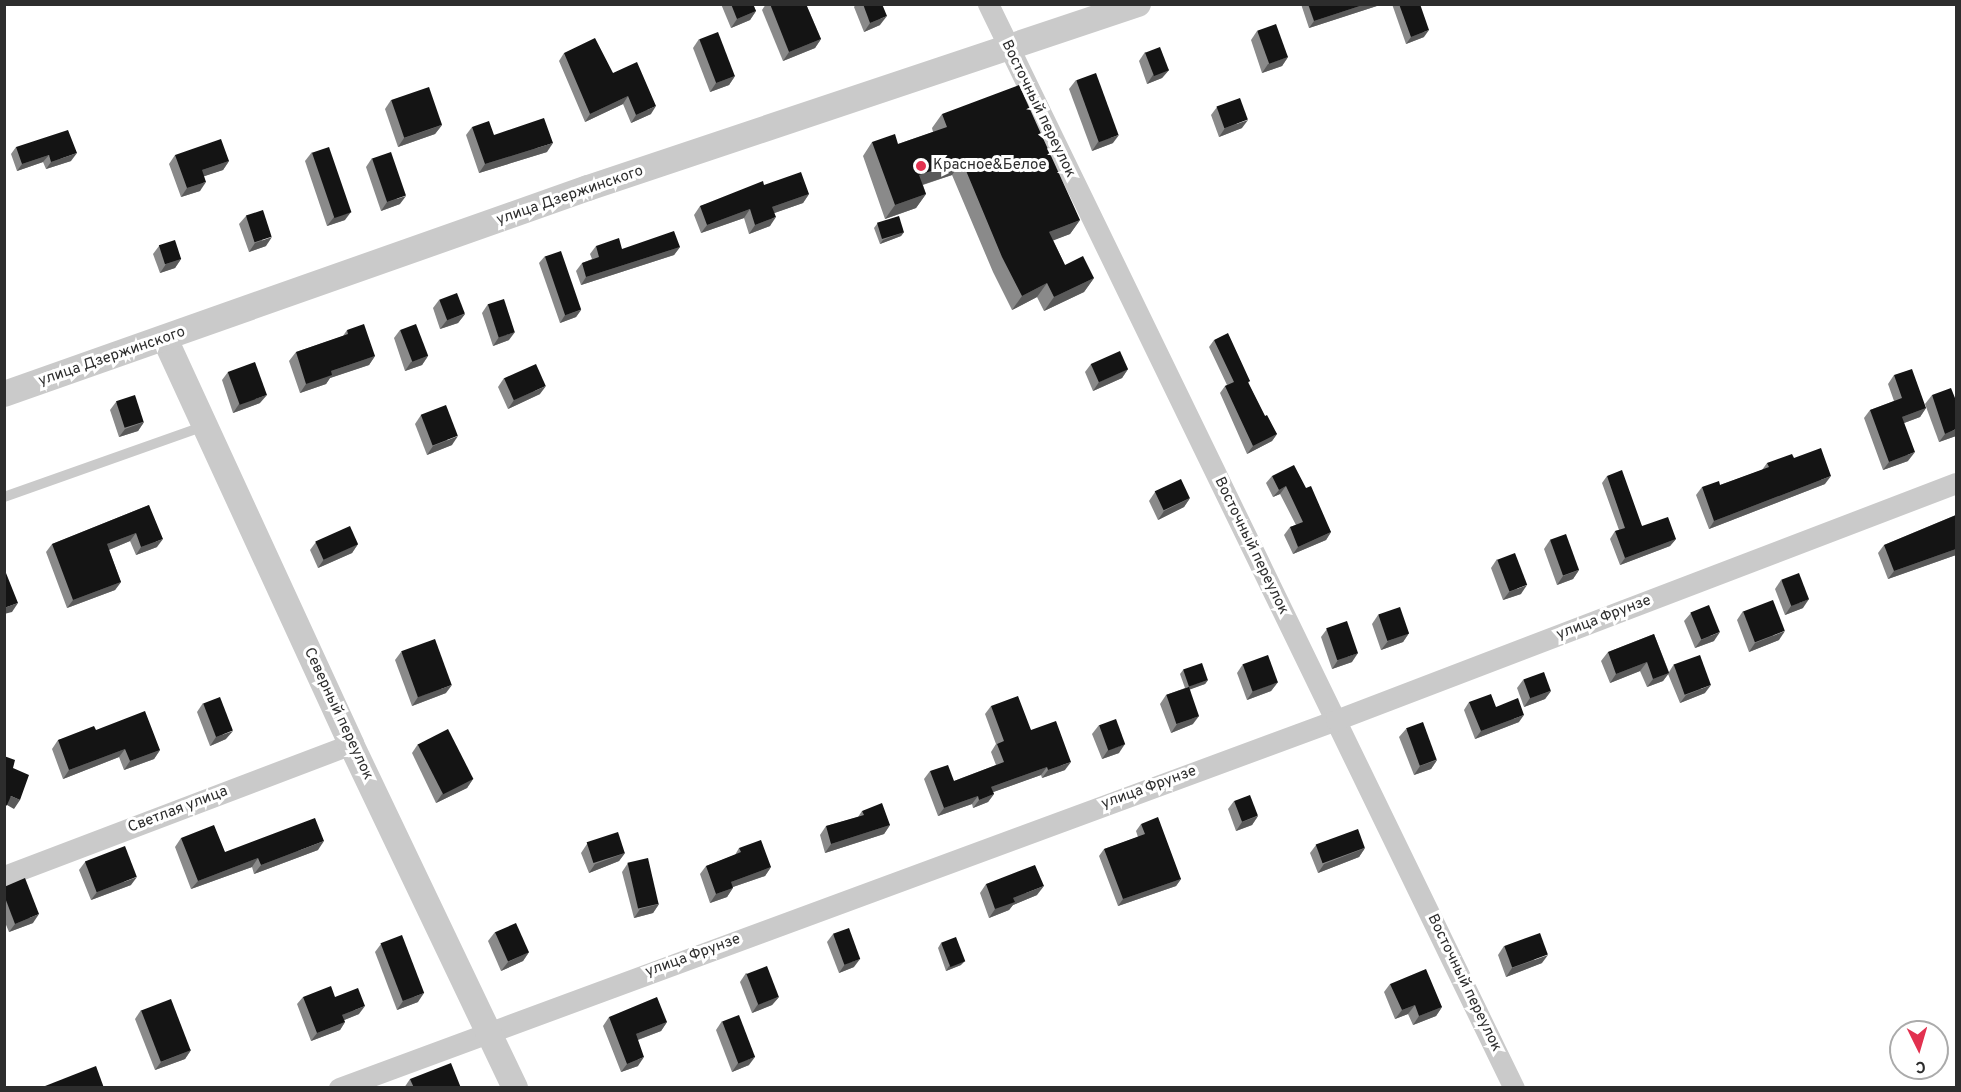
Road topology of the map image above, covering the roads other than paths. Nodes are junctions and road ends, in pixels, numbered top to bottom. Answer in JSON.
{"nodes":[{"id":1,"x":988,"y":4,"type":"edge"},
{"id":2,"x":1138,"y":4,"type":"edge"},
{"id":3,"x":1010,"y":50,"type":"junction"},
{"id":4,"x":165,"y":339,"type":"junction"},
{"id":5,"x":4,"y":394,"type":"edge"},
{"id":6,"x":205,"y":426,"type":"junction"},
{"id":7,"x":1956,"y":483,"type":"edge"},
{"id":8,"x":4,"y":497,"type":"edge"},
{"id":9,"x":1336,"y":720,"type":"junction"},
{"id":10,"x":351,"y":744,"type":"junction"},
{"id":11,"x":4,"y":876,"type":"edge"},
{"id":12,"x":489,"y":1031,"type":"junction"},
{"id":13,"x":339,"y":1088,"type":"edge"},
{"id":14,"x":515,"y":1088,"type":"edge"},
{"id":15,"x":1515,"y":1088,"type":"edge"}],
"edges":[{"from":1,"to":3,"type":"street","name":"Восточный переулок"},
{"from":2,"to":3,"type":"street","name":"улица Дзержинского"},
{"from":3,"to":4,"type":"street","name":"улица Дзержинского"},
{"from":3,"to":9,"type":"street","name":"Восточный переулок"},
{"from":4,"to":5,"type":"street","name":"улица Дзержинского"},
{"from":4,"to":6,"type":"street","name":"Северный переулок"},
{"from":6,"to":8,"type":"lane"},
{"from":6,"to":10,"type":"street","name":"Северный переулок"},
{"from":7,"to":9,"type":"street","name":"улица Фрунзе"},
{"from":9,"to":12,"type":"street","name":"улица Фрунзе"},
{"from":9,"to":15,"type":"street","name":"Восточный переулок"},
{"from":10,"to":11,"type":"street","name":"Светлая улица"},
{"from":10,"to":12,"type":"street","name":"Северный переулок"},
{"from":12,"to":13,"type":"street","name":"улица Фрунзе"},
{"from":12,"to":14,"type":"street","name":"Северный переулок"}]}
